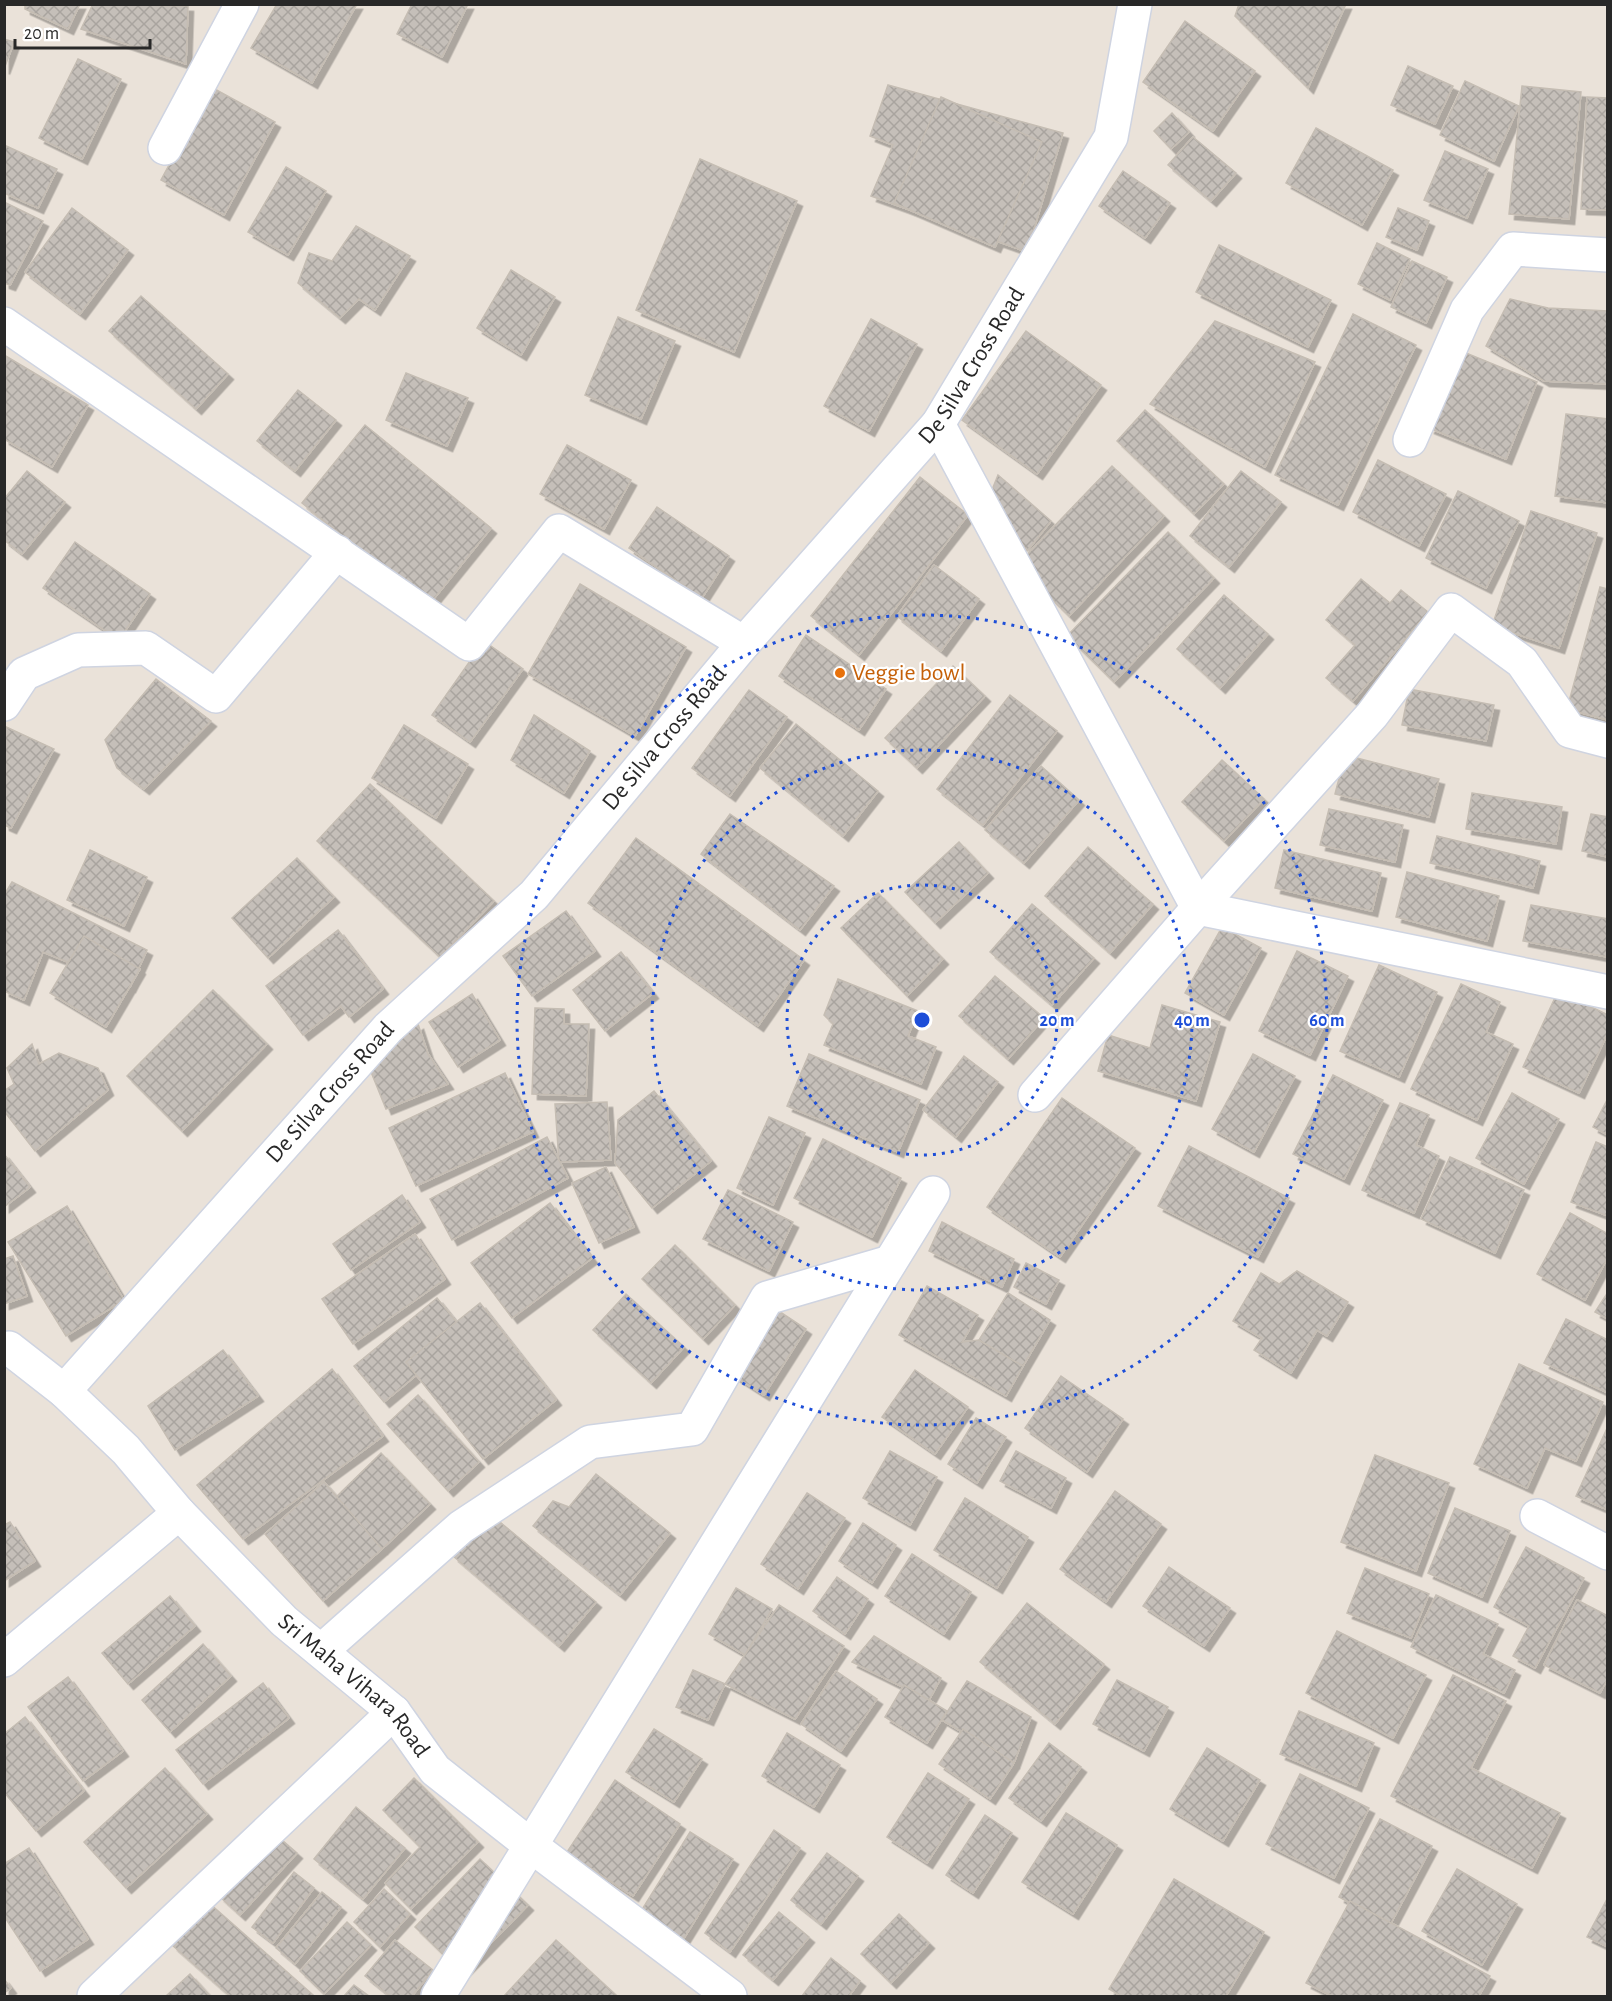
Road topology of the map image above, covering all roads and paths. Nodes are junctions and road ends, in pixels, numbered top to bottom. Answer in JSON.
{"nodes":[{"id":1,"x":242,"y":4,"type":"edge"},
{"id":2,"x":1135,"y":4,"type":"edge"},
{"id":3,"x":165,"y":148,"type":"dead end"},
{"id":4,"x":1608,"y":255,"type":"edge"},
{"id":5,"x":4,"y":324,"type":"edge"},
{"id":6,"x":938,"y":424,"type":"junction"},
{"id":7,"x":1410,"y":440,"type":"dead end"},
{"id":8,"x":338,"y":552,"type":"junction"},
{"id":9,"x":744,"y":643,"type":"junction"},
{"id":10,"x":4,"y":704,"type":"edge"},
{"id":11,"x":1608,"y":741,"type":"edge"},
{"id":12,"x":1198,"y":908,"type":"junction"},
{"id":13,"x":1608,"y":992,"type":"edge"},
{"id":14,"x":1035,"y":1095,"type":"dead end"},
{"id":15,"x":933,"y":1193,"type":"dead end"},
{"id":16,"x":890,"y":1262,"type":"junction"},
{"id":17,"x":4,"y":1348,"type":"edge"},
{"id":18,"x":63,"y":1390,"type":"junction"},
{"id":19,"x":180,"y":1513,"type":"junction"},
{"id":20,"x":1537,"y":1516,"type":"dead end"},
{"id":21,"x":1608,"y":1553,"type":"edge"},
{"id":22,"x":321,"y":1651,"type":"junction"},
{"id":23,"x":4,"y":1660,"type":"edge"},
{"id":24,"x":394,"y":1712,"type":"junction"},
{"id":25,"x":530,"y":1845,"type":"junction"},
{"id":26,"x":94,"y":1996,"type":"edge"},
{"id":27,"x":438,"y":1996,"type":"edge"},
{"id":28,"x":730,"y":1996,"type":"edge"}],
"edges":[{"from":1,"to":3,"type":"street"},
{"from":2,"to":6,"type":"street","name":"De Silva Cross Road"},
{"from":4,"to":7,"type":"street"},
{"from":5,"to":8,"type":"street"},
{"from":6,"to":9,"type":"street","name":"De Silva Cross Road"},
{"from":6,"to":12,"type":"street"},
{"from":8,"to":9,"type":"street"},
{"from":8,"to":10,"type":"street"},
{"from":9,"to":18,"type":"street","name":"De Silva Cross Road"},
{"from":11,"to":12,"type":"street"},
{"from":12,"to":13,"type":"street"},
{"from":12,"to":14,"type":"street"},
{"from":15,"to":16,"type":"street"},
{"from":16,"to":22,"type":"street"},
{"from":16,"to":25,"type":"street"},
{"from":17,"to":18,"type":"street","name":"Sri Maha Vihara Road"},
{"from":18,"to":19,"type":"street","name":"Sri Maha Vihara Road"},
{"from":19,"to":22,"type":"street","name":"Sri Maha Vihara Road"},
{"from":19,"to":23,"type":"street"},
{"from":20,"to":21,"type":"street"},
{"from":22,"to":24,"type":"street","name":"Sri Maha Vihara Road"},
{"from":24,"to":25,"type":"street","name":"Sri Maha Vihara Road"},
{"from":24,"to":26,"type":"street"},
{"from":25,"to":27,"type":"street"},
{"from":25,"to":28,"type":"street","name":"Sri Maha Vihara Road"}]}
